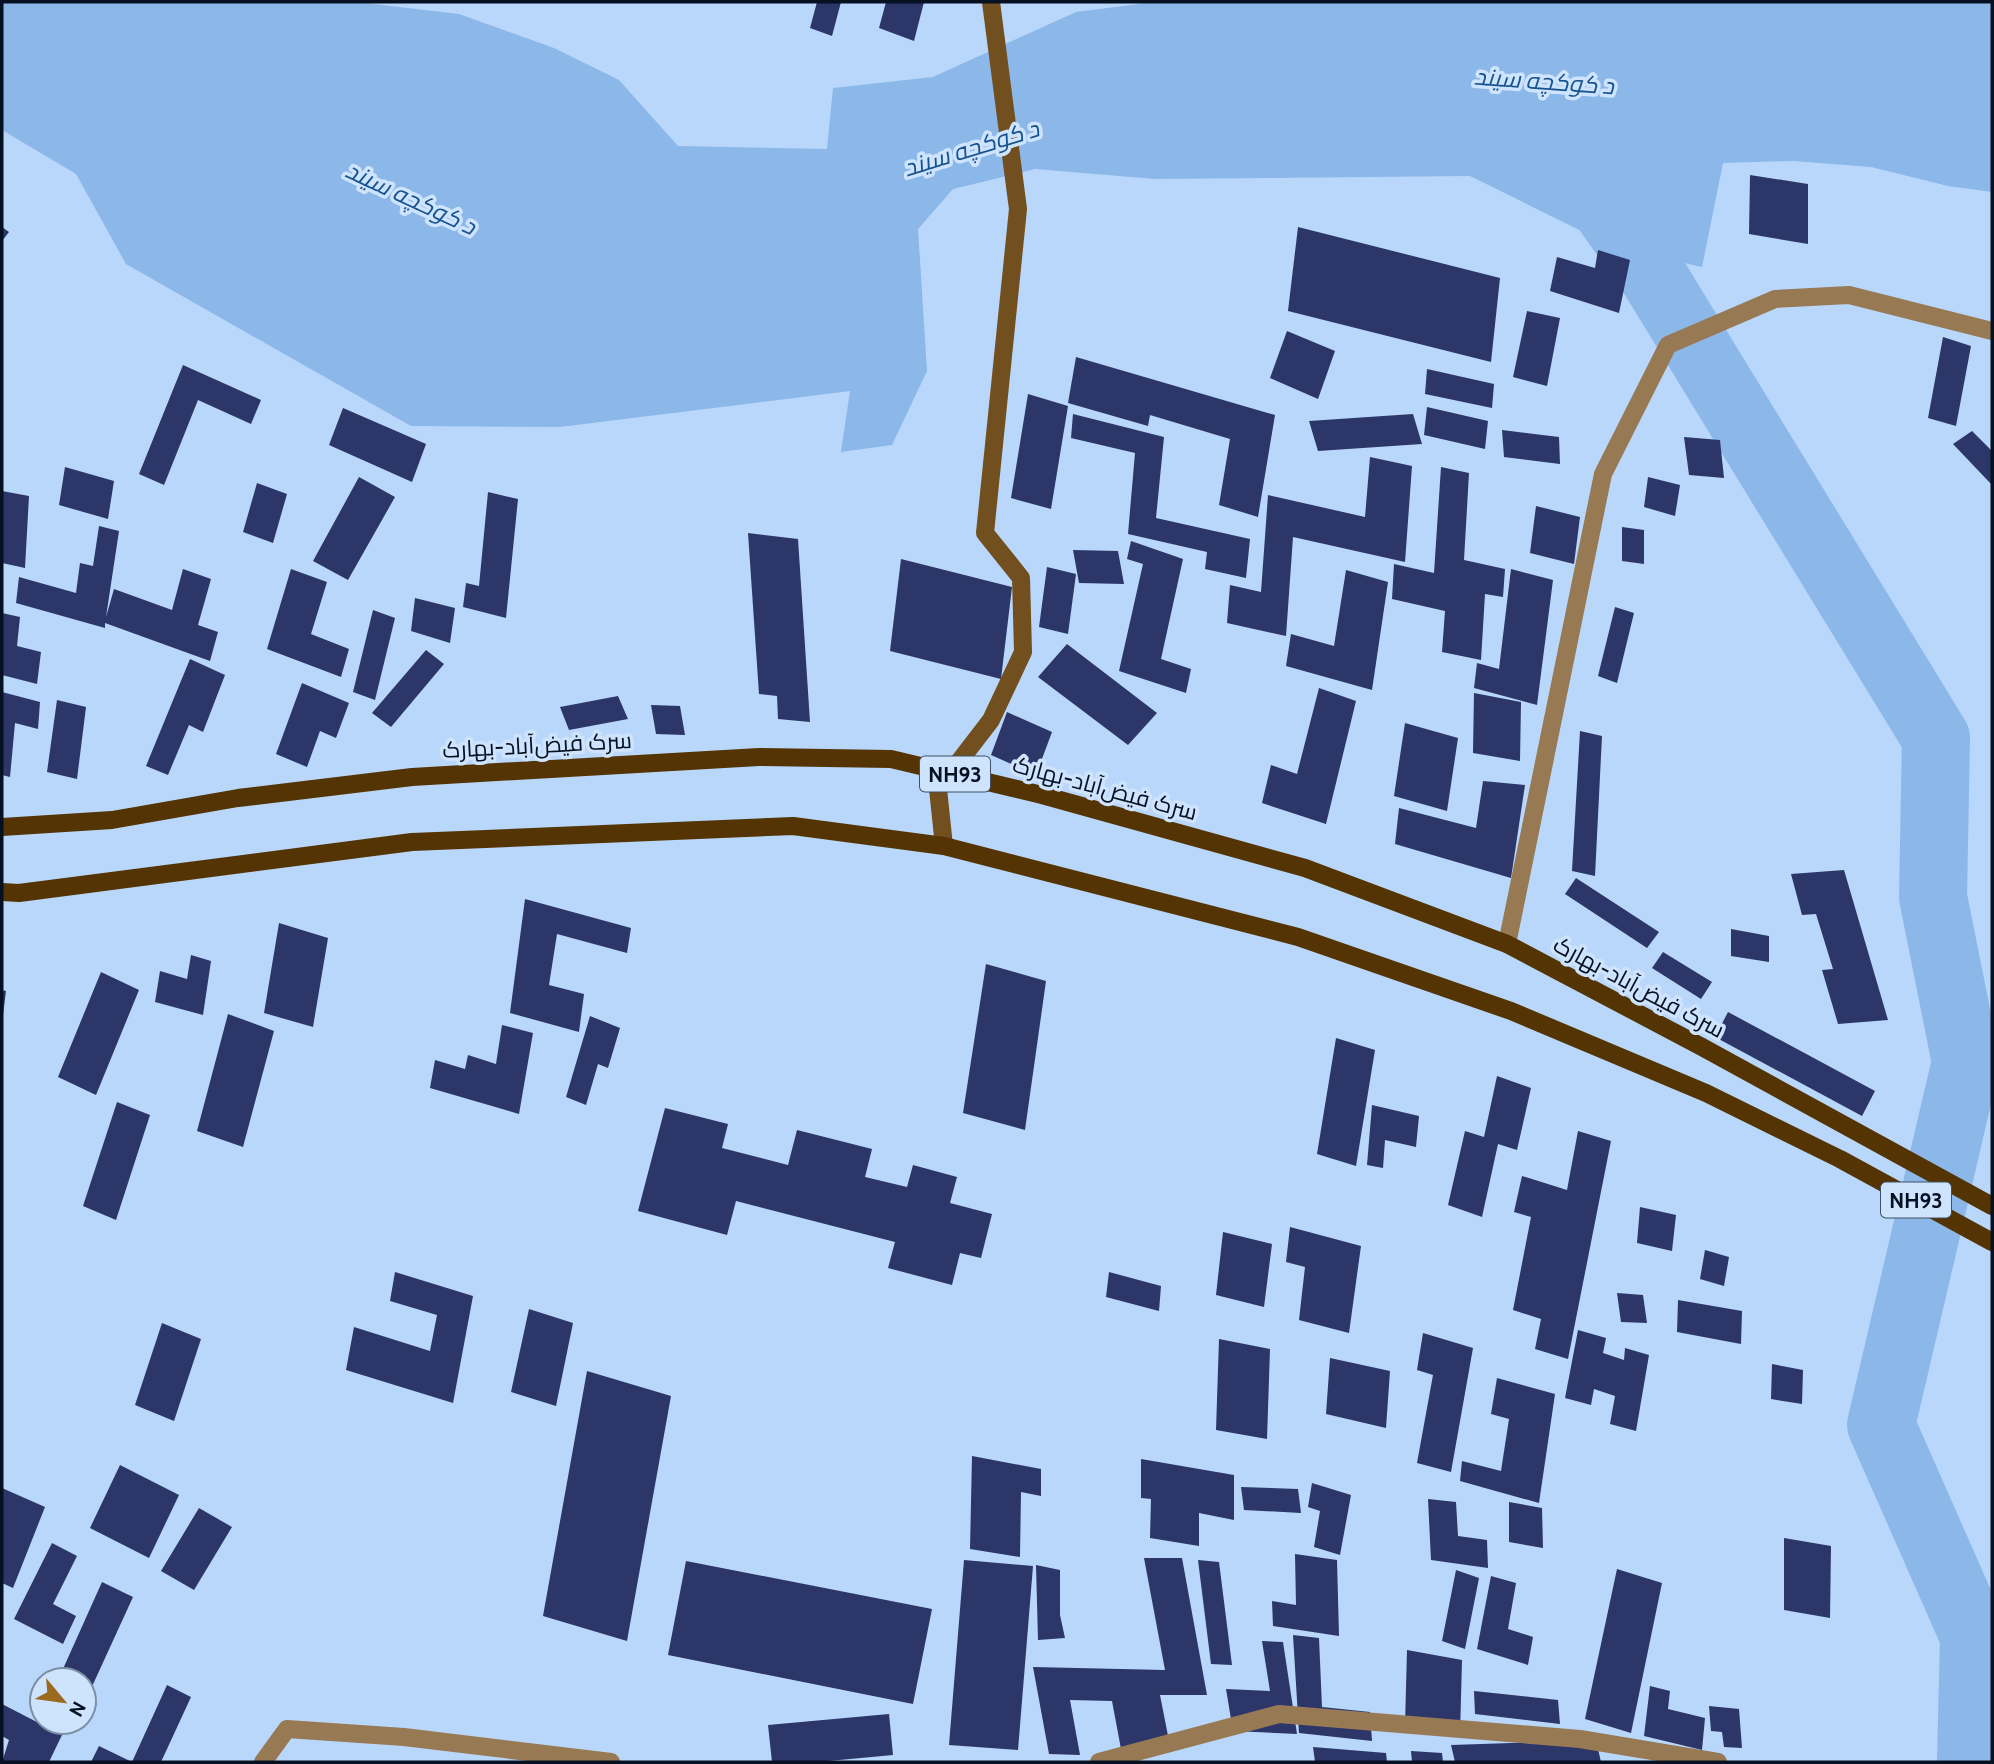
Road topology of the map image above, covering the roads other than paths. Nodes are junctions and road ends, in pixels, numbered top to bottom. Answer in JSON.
{"nodes":[{"id":1,"x":991,"y":2,"type":"edge"},
{"id":2,"x":1992,"y":331,"type":"edge"},
{"id":3,"x":950,"y":773,"type":"junction"},
{"id":4,"x":2,"y":827,"type":"edge"},
{"id":5,"x":944,"y":846,"type":"junction"},
{"id":6,"x":2,"y":892,"type":"edge"},
{"id":7,"x":1507,"y":944,"type":"junction"},
{"id":8,"x":1992,"y":1206,"type":"edge"},
{"id":9,"x":1992,"y":1242,"type":"edge"},
{"id":10,"x":264,"y":1762,"type":"edge"},
{"id":11,"x":611,"y":1762,"type":"edge"},
{"id":12,"x":1100,"y":1762,"type":"edge"},
{"id":13,"x":1718,"y":1762,"type":"edge"}],
"edges":[{"from":1,"to":3,"type":"street"},
{"from":2,"to":7,"type":"street"},
{"from":3,"to":4,"type":"main road","name":"سرک فیض‌آباد-بهارک","number":"NH93"},
{"from":3,"to":5,"type":"street"},
{"from":3,"to":7,"type":"main road","name":"سرک فیض‌آباد-بهارک","number":"NH93"},
{"from":5,"to":6,"type":"main road","number":"NH93"},
{"from":5,"to":9,"type":"main road","number":"NH93"},
{"from":7,"to":8,"type":"main road","name":"سرک فیض‌آباد-بهارک","number":"NH93"},
{"from":10,"to":11,"type":"street"},
{"from":12,"to":13,"type":"street"}]}
